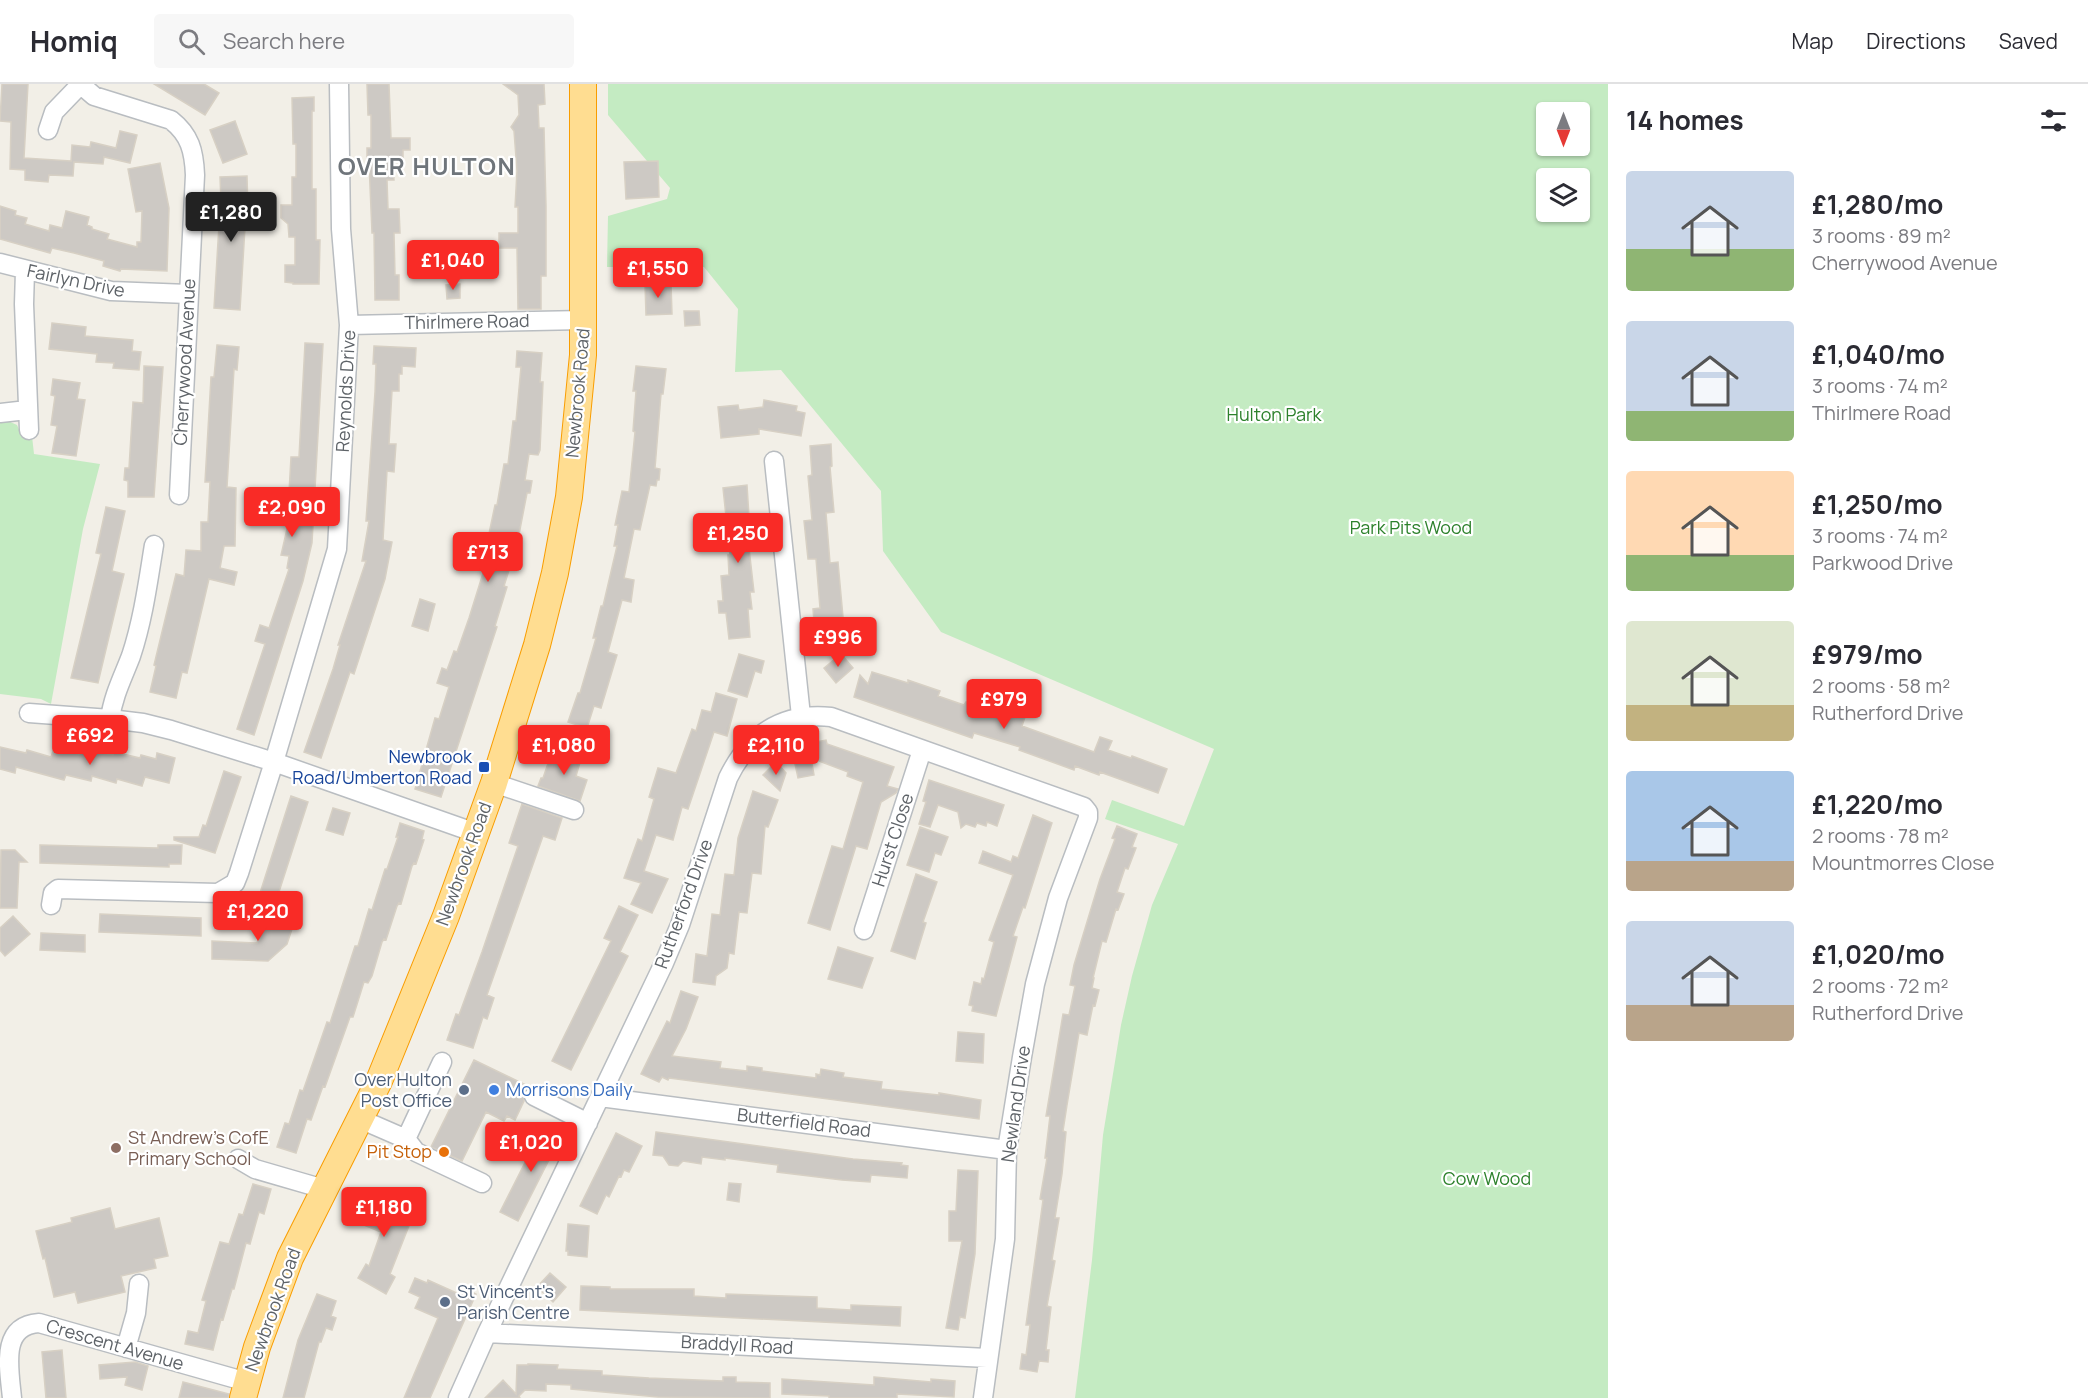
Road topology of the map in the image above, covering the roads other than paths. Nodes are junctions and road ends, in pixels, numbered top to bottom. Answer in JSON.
{"nodes":[{"id":1,"x":339,"y":84,"type":"edge"},
{"id":2,"x":583,"y":84,"type":"edge"},
{"id":3,"x":80,"y":85,"type":"edge"},
{"id":4,"x":48,"y":130,"type":"dead end"},
{"id":5,"x":0,"y":263,"type":"edge"},
{"id":6,"x":26,"y":270,"type":"junction"},
{"id":7,"x":188,"y":294,"type":"junction"},
{"id":8,"x":584,"y":320,"type":"junction"},
{"id":9,"x":349,"y":325,"type":"junction"},
{"id":10,"x":27,"y":410,"type":"junction"},
{"id":11,"x":0,"y":413,"type":"edge"},
{"id":12,"x":29,"y":430,"type":"dead end"},
{"id":13,"x":772,"y":461,"type":"dead end"},
{"id":14,"x":179,"y":495,"type":"dead end"},
{"id":15,"x":148,"y":552,"type":"dead end"},
{"id":16,"x":29,"y":713,"type":"dead end"},
{"id":17,"x":801,"y":716,"type":"junction"},
{"id":18,"x":110,"y":718,"type":"junction"},
{"id":19,"x":922,"y":750,"type":"junction"},
{"id":20,"x":274,"y":762,"type":"junction"},
{"id":21,"x":494,"y":783,"type":"junction"},
{"id":22,"x":574,"y":810,"type":"dead end"},
{"id":23,"x":1088,"y":818,"type":"joint"},
{"id":24,"x":476,"y":833,"type":"junction"},
{"id":25,"x":51,"y":905,"type":"dead end"},
{"id":26,"x":863,"y":930,"type":"dead end"},
{"id":27,"x":442,"y":1062,"type":"dead end"},
{"id":28,"x":534,"y":1096,"type":"dead end"},
{"id":29,"x":600,"y":1097,"type":"junction"},
{"id":30,"x":360,"y":1119,"type":"junction"},
{"id":31,"x":588,"y":1122,"type":"junction"},
{"id":32,"x":406,"y":1140,"type":"junction"},
{"id":33,"x":1007,"y":1150,"type":"junction"},
{"id":34,"x":238,"y":1159,"type":"dead end"},
{"id":35,"x":482,"y":1184,"type":"dead end"},
{"id":36,"x":324,"y":1189,"type":"junction"},
{"id":37,"x":139,"y":1284,"type":"dead end"},
{"id":38,"x":487,"y":1333,"type":"junction"},
{"id":39,"x":126,"y":1348,"type":"junction"},
{"id":40,"x":987,"y":1358,"type":"junction"},
{"id":41,"x":245,"y":1390,"type":"edge"},
{"id":42,"x":12,"y":1398,"type":"edge"},
{"id":43,"x":458,"y":1398,"type":"edge"},
{"id":44,"x":983,"y":1398,"type":"edge"}],
"edges":[{"from":1,"to":9,"type":"street","name":"Reynolds Drive"},
{"from":2,"to":8,"type":"highway","name":"Newbrook Road"},
{"from":3,"to":4,"type":"street","name":"Cherrywood Avenue"},
{"from":3,"to":7,"type":"street","name":"Cherrywood Avenue"},
{"from":5,"to":6,"type":"street","name":"Fairlyn Drive"},
{"from":6,"to":7,"type":"street","name":"Fairlyn Drive"},
{"from":6,"to":10,"type":"street"},
{"from":7,"to":14,"type":"street","name":"Cherrywood Avenue"},
{"from":8,"to":9,"type":"street","name":"Thirlmere Road"},
{"from":8,"to":21,"type":"highway","name":"Newbrook Road"},
{"from":9,"to":20,"type":"street","name":"Reynolds Drive"},
{"from":10,"to":11,"type":"street"},
{"from":10,"to":12,"type":"street"},
{"from":13,"to":17,"type":"street"},
{"from":15,"to":18,"type":"street"},
{"from":16,"to":18,"type":"street"},
{"from":17,"to":19,"type":"street","name":"Rutherford Drive"},
{"from":17,"to":29,"type":"street","name":"Rutherford Drive"},
{"from":18,"to":20,"type":"street"},
{"from":19,"to":23,"type":"street","name":"Rutherford Drive"},
{"from":19,"to":26,"type":"street","name":"Hurst Close"},
{"from":20,"to":24,"type":"street"},
{"from":20,"to":25,"type":"street","name":"Reynolds Drive"},
{"from":21,"to":22,"type":"street"},
{"from":21,"to":24,"type":"highway","name":"Newbrook Road"},
{"from":23,"to":33,"type":"street","name":"Newland Drive"},
{"from":24,"to":30,"type":"highway","name":"Newbrook Road"},
{"from":27,"to":32,"type":"street"},
{"from":28,"to":31,"type":"street"},
{"from":29,"to":31,"type":"street","name":"Rutherford Drive"},
{"from":29,"to":33,"type":"street","name":"Butterfield Road"},
{"from":30,"to":32,"type":"street"},
{"from":30,"to":36,"type":"highway","name":"Newbrook Road"},
{"from":31,"to":38,"type":"street","name":"Rutherford Drive"},
{"from":32,"to":35,"type":"street"},
{"from":33,"to":40,"type":"street","name":"Newland Drive"},
{"from":34,"to":36,"type":"street"},
{"from":36,"to":41,"type":"highway","name":"Newbrook Road"},
{"from":37,"to":39,"type":"street"},
{"from":38,"to":40,"type":"street","name":"Braddyll Road"},
{"from":38,"to":43,"type":"street","name":"Rutherford Drive"},
{"from":39,"to":41,"type":"street","name":"Crescent Avenue"},
{"from":39,"to":42,"type":"street","name":"Crescent Avenue"},
{"from":40,"to":44,"type":"street","name":"Newland Drive"}]}
